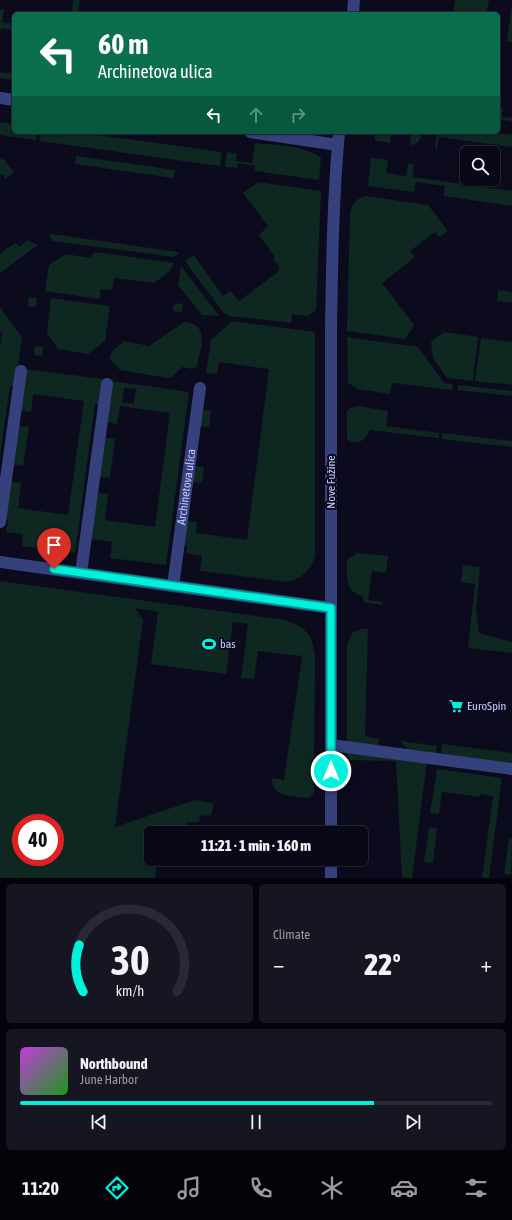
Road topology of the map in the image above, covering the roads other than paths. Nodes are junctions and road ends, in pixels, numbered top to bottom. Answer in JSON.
{"nodes":[{"id":1,"x":354,"y":0,"type":"edge"},
{"id":2,"x":353,"y":12,"type":"edge"},
{"id":3,"x":0,"y":98,"type":"edge"},
{"id":4,"x":12,"y":100,"type":"edge"},
{"id":5,"x":264,"y":134,"type":"edge"},
{"id":6,"x":339,"y":134,"type":"edge"},
{"id":7,"x":338,"y":145,"type":"junction"},
{"id":8,"x":20,"y":371,"type":"dead end"},
{"id":9,"x":107,"y":384,"type":"dead end"},
{"id":10,"x":200,"y":388,"type":"dead end"},
{"id":11,"x":0,"y":522,"type":"edge"},
{"id":12,"x":0,"y":562,"type":"edge"},
{"id":13,"x":81,"y":573,"type":"junction"},
{"id":14,"x":173,"y":586,"type":"junction"},
{"id":15,"x":331,"y":608,"type":"junction"},
{"id":16,"x":331,"y":745,"type":"junction"},
{"id":17,"x":512,"y":768,"type":"edge"},
{"id":18,"x":331,"y":826,"type":"edge"},
{"id":19,"x":331,"y":866,"type":"edge"},
{"id":20,"x":331,"y":878,"type":"edge"}],
"edges":[{"from":1,"to":2,"type":"street"},
{"from":3,"to":4,"type":"street"},
{"from":5,"to":7,"type":"street"},
{"from":6,"to":7,"type":"street","name":"Nove Fužine"},
{"from":7,"to":15,"type":"street","name":"Nove Fužine"},
{"from":8,"to":11,"type":"street"},
{"from":9,"to":13,"type":"street"},
{"from":10,"to":14,"type":"street","name":"Archinetova ulica"},
{"from":12,"to":13,"type":"street"},
{"from":13,"to":14,"type":"street"},
{"from":14,"to":15,"type":"street"},
{"from":15,"to":16,"type":"street","name":"Nove Fužine"},
{"from":16,"to":17,"type":"street"},
{"from":16,"to":18,"type":"street","name":"Nove Fužine"},
{"from":19,"to":20,"type":"street"}]}
